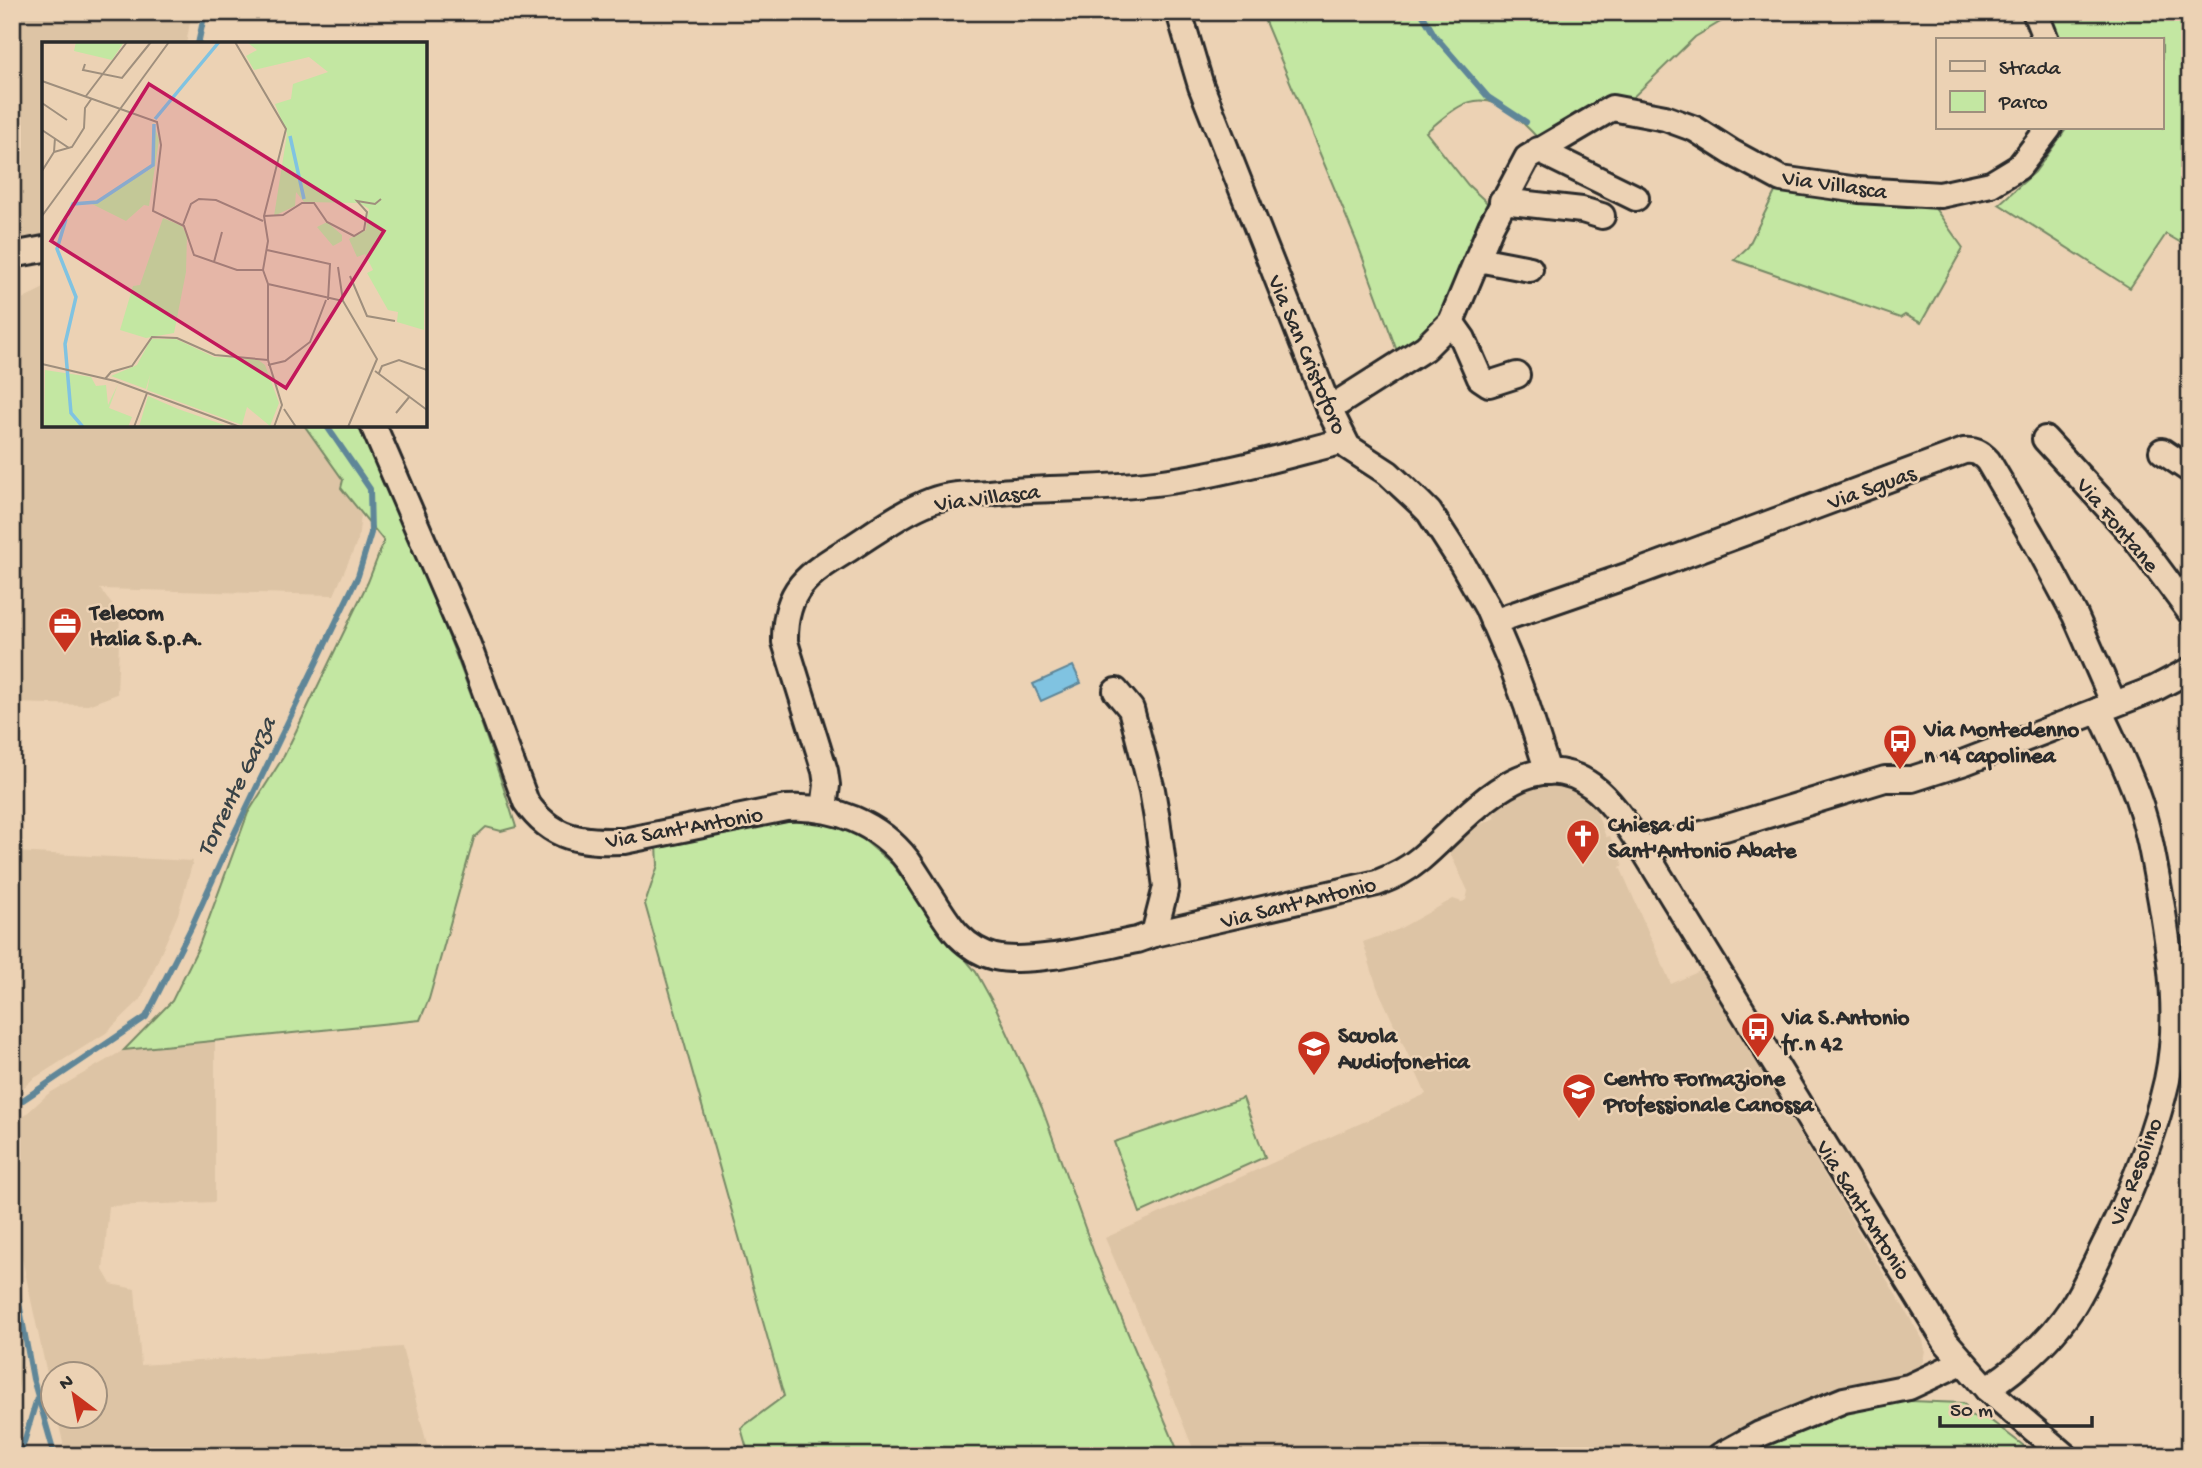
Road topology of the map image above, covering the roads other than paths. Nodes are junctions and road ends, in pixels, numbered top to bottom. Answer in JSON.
{"nodes":[{"id":1,"x":1179,"y":12,"type":"edge"},
{"id":2,"x":2035,"y":12,"type":"edge"},
{"id":3,"x":2045,"y":38,"type":"edge"},
{"id":4,"x":2047,"y":130,"type":"edge"},
{"id":5,"x":1538,"y":150,"type":"junction"},
{"id":6,"x":1636,"y":198,"type":"dead end"},
{"id":7,"x":1503,"y":201,"type":"junction"},
{"id":8,"x":1602,"y":216,"type":"dead end"},
{"id":9,"x":42,"y":249,"type":"edge"},
{"id":10,"x":14,"y":253,"type":"edge"},
{"id":11,"x":1478,"y":259,"type":"junction"},
{"id":12,"x":1530,"y":269,"type":"dead end"},
{"id":13,"x":1451,"y":322,"type":"junction"},
{"id":14,"x":1517,"y":375,"type":"dead end"},
{"id":15,"x":1329,"y":409,"type":"junction"},
{"id":16,"x":374,"y":427,"type":"edge"},
{"id":17,"x":2045,"y":439,"type":"dead end"},
{"id":18,"x":1344,"y":441,"type":"junction"},
{"id":19,"x":2162,"y":451,"type":"dead end"},
{"id":20,"x":2190,"y":470,"type":"edge"},
{"id":21,"x":2190,"y":612,"type":"edge"},
{"id":22,"x":1493,"y":622,"type":"junction"},
{"id":23,"x":2190,"y":670,"type":"edge"},
{"id":24,"x":1124,"y":694,"type":"dead end"},
{"id":25,"x":2107,"y":707,"type":"junction"},
{"id":26,"x":1548,"y":772,"type":"junction"},
{"id":27,"x":824,"y":809,"type":"junction"},
{"id":28,"x":1643,"y":849,"type":"junction"},
{"id":29,"x":1167,"y":887,"type":"junction"},
{"id":30,"x":1190,"y":926,"type":"junction"},
{"id":31,"x":1154,"y":934,"type":"junction"},
{"id":32,"x":1962,"y":1362,"type":"junction"},
{"id":33,"x":1987,"y":1389,"type":"junction"},
{"id":34,"x":1720,"y":1456,"type":"edge"},
{"id":35,"x":2065,"y":1456,"type":"edge"}],
"edges":[{"from":1,"to":15,"type":"street","name":"Via San Cristoforo"},
{"from":2,"to":3,"type":"street"},
{"from":4,"to":5,"type":"street","name":"Via Villasca"},
{"from":5,"to":6,"type":"street"},
{"from":5,"to":7,"type":"street","name":"Via Villasca"},
{"from":7,"to":8,"type":"street"},
{"from":7,"to":11,"type":"street","name":"Via Villasca"},
{"from":9,"to":10,"type":"street"},
{"from":11,"to":12,"type":"street"},
{"from":11,"to":13,"type":"street","name":"Via Villasca"},
{"from":13,"to":14,"type":"street"},
{"from":13,"to":15,"type":"street","name":"Via Villasca"},
{"from":15,"to":18,"type":"street","name":"Via San Cristoforo"},
{"from":16,"to":27,"type":"street","name":"Via Sant'Antonio"},
{"from":17,"to":21,"type":"street","name":"Via Fontane"},
{"from":18,"to":22,"type":"street","name":"Via San Cristoforo"},
{"from":18,"to":27,"type":"street","name":"Via Villasca"},
{"from":19,"to":20,"type":"street"},
{"from":22,"to":25,"type":"street","name":"Via Sguas"},
{"from":22,"to":26,"type":"street","name":"Via San Cristoforo"},
{"from":23,"to":25,"type":"street"},
{"from":24,"to":29,"type":"street","name":"Via Sant'Antonio"},
{"from":25,"to":28,"type":"street"},
{"from":25,"to":33,"type":"street","name":"Via Resolino"},
{"from":26,"to":28,"type":"street","name":"Via Sant'Antonio"},
{"from":26,"to":30,"type":"street","name":"Via Sant'Antonio"},
{"from":27,"to":31,"type":"street","name":"Via Sant'Antonio"},
{"from":28,"to":32,"type":"street","name":"Via Sant'Antonio"},
{"from":29,"to":30,"type":"street","name":"Via Sant'Antonio"},
{"from":29,"to":31,"type":"street","name":"Via Sant'Antonio"},
{"from":30,"to":31,"type":"street","name":"Via Sant'Antonio"},
{"from":32,"to":33,"type":"street","name":"Via Sant'Antonio"},
{"from":32,"to":34,"type":"street"},
{"from":33,"to":35,"type":"street","name":"Via Sant'Antonio"}]}
